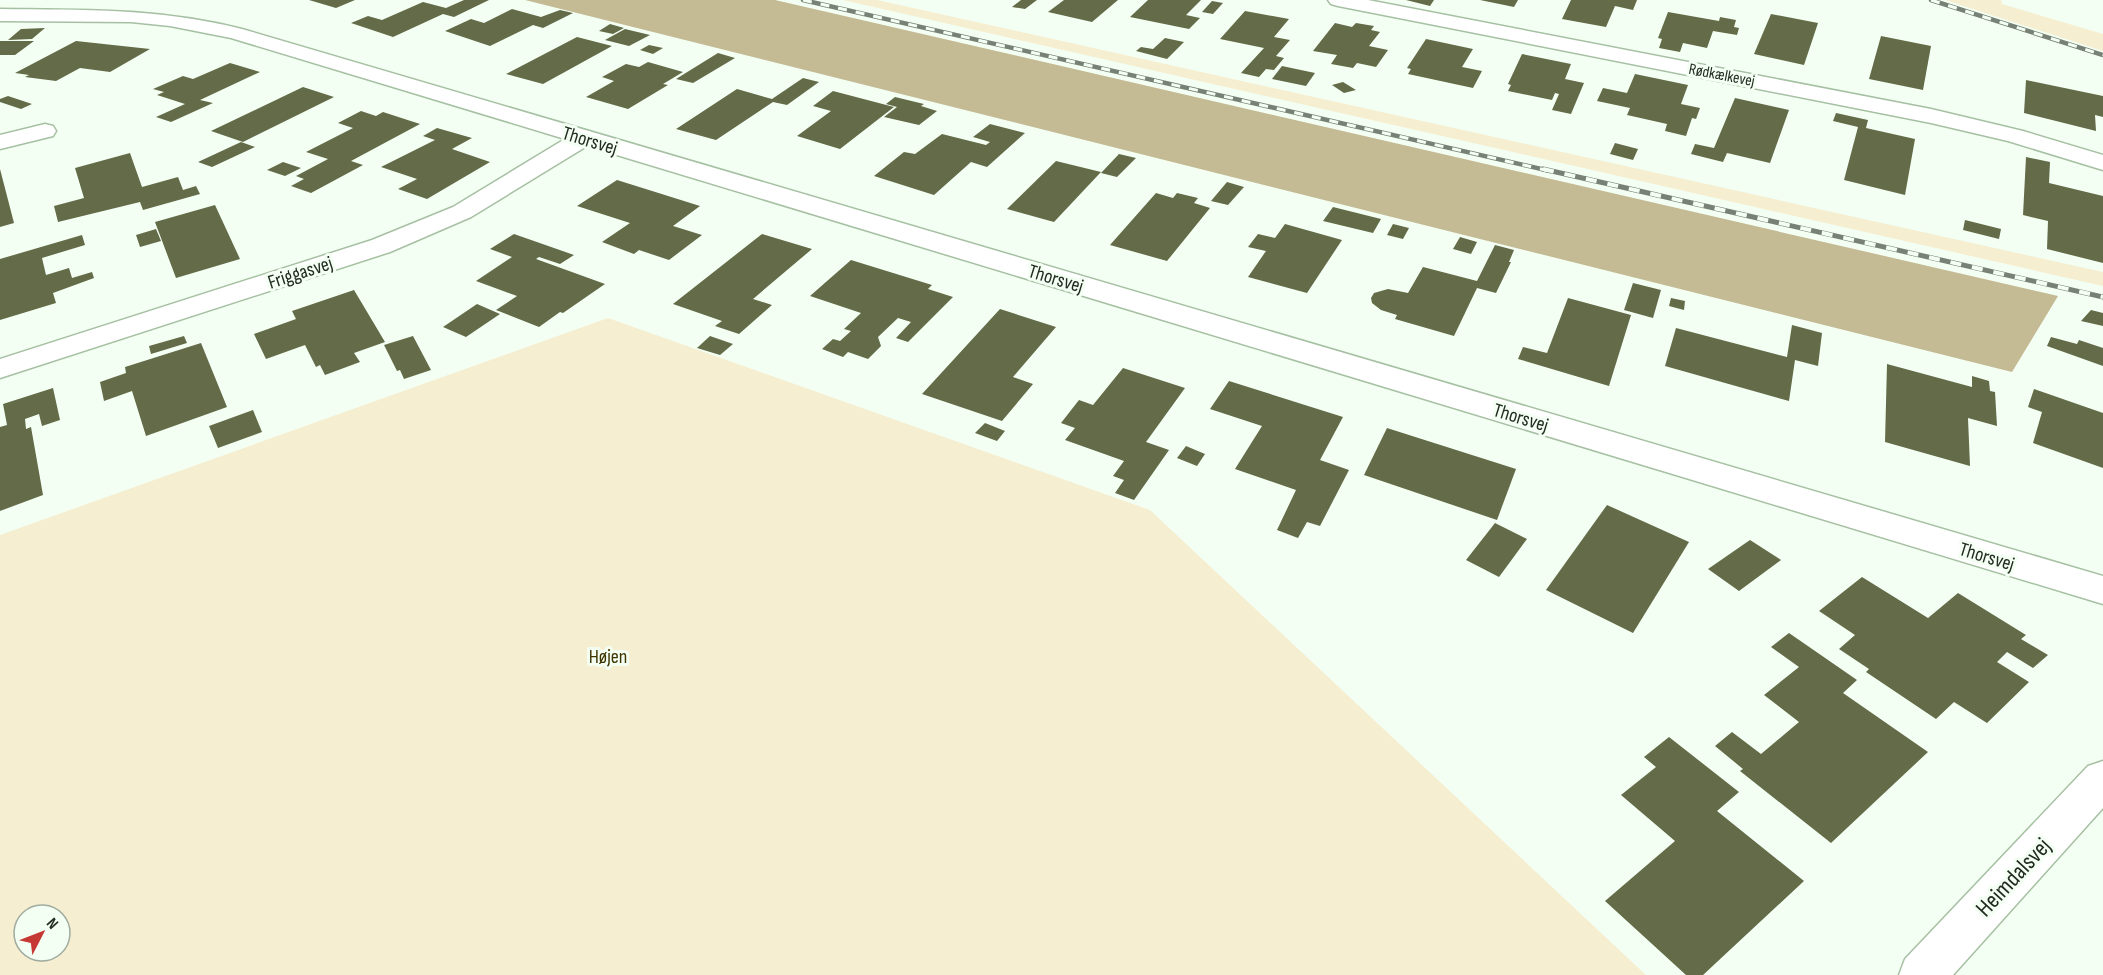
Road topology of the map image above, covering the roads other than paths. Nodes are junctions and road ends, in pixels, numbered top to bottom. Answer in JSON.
{"nodes":[{"id":1,"x":1338,"y":0,"type":"edge"},
{"id":2,"x":0,"y":15,"type":"edge"},
{"id":3,"x":45,"y":131,"type":"dead end"},
{"id":4,"x":584,"y":138,"type":"junction"},
{"id":5,"x":0,"y":142,"type":"edge"},
{"id":6,"x":2103,"y":163,"type":"edge"},
{"id":7,"x":0,"y":369,"type":"edge"},
{"id":8,"x":2103,"y":590,"type":"edge"},
{"id":9,"x":2103,"y":779,"type":"edge"},
{"id":10,"x":1922,"y":975,"type":"edge"}],
"edges":[{"from":1,"to":6,"type":"street","name":"Rødkælkevej"},
{"from":2,"to":4,"type":"street","name":"Thorsvej"},
{"from":3,"to":5,"type":"street"},
{"from":4,"to":7,"type":"street","name":"Friggasvej"},
{"from":4,"to":8,"type":"street","name":"Thorsvej"},
{"from":9,"to":10,"type":"street","name":"Heimdalsvej"}]}
